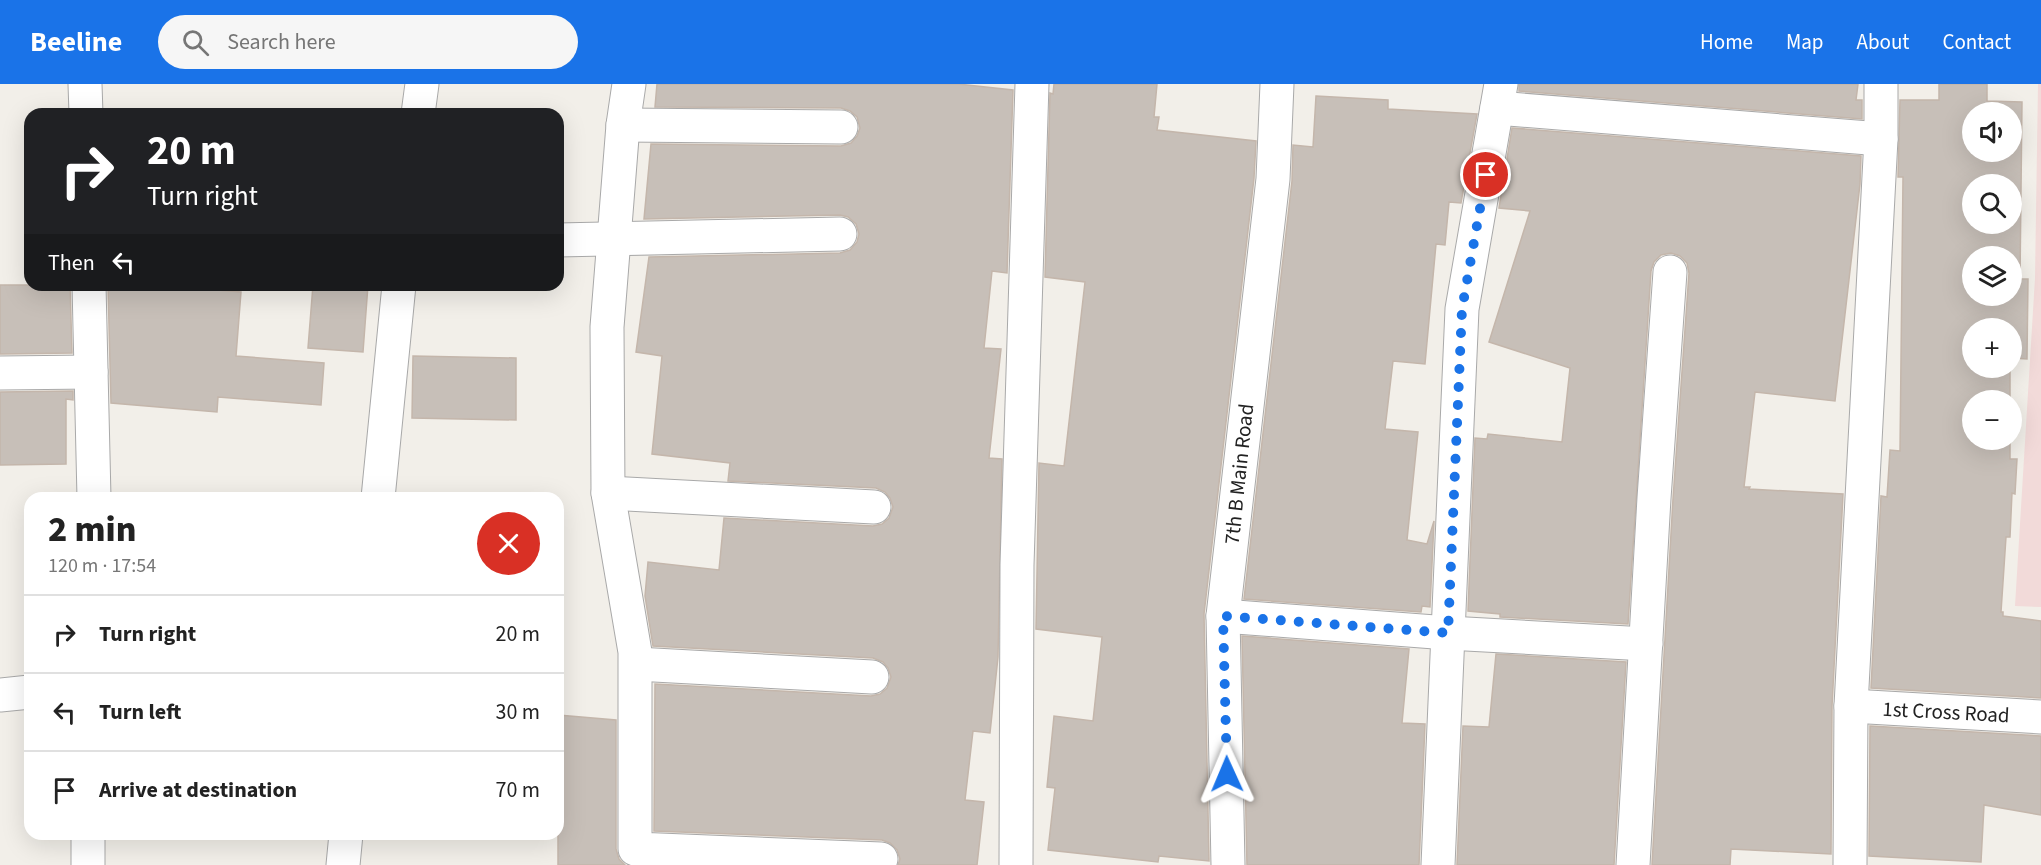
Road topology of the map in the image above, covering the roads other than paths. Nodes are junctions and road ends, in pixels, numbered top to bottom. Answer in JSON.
{"nodes":[{"id":1,"x":85,"y":84,"type":"edge"},
{"id":2,"x":422,"y":84,"type":"edge"},
{"id":3,"x":629,"y":84,"type":"edge"},
{"id":4,"x":1032,"y":84,"type":"edge"},
{"id":5,"x":1276,"y":84,"type":"edge"},
{"id":6,"x":1881,"y":84,"type":"edge"},
{"id":7,"x":1499,"y":96,"type":"edge"},
{"id":8,"x":86,"y":108,"type":"edge"},
{"id":9,"x":419,"y":108,"type":"edge"},
{"id":10,"x":622,"y":125,"type":"junction"},
{"id":11,"x":841,"y":128,"type":"dead end"},
{"id":12,"x":1881,"y":139,"type":"junction"},
{"id":13,"x":840,"y":234,"type":"dead end"},
{"id":14,"x":615,"y":238,"type":"junction"},
{"id":15,"x":564,"y":240,"type":"edge"},
{"id":16,"x":1670,"y":272,"type":"dead end"},
{"id":17,"x":89,"y":291,"type":"edge"},
{"id":18,"x":398,"y":291,"type":"edge"},
{"id":19,"x":91,"y":372,"type":"junction"},
{"id":20,"x":0,"y":373,"type":"edge"},
{"id":21,"x":94,"y":492,"type":"edge"},
{"id":22,"x":379,"y":492,"type":"edge"},
{"id":23,"x":608,"y":493,"type":"junction"},
{"id":24,"x":874,"y":507,"type":"dead end"},
{"id":25,"x":1223,"y":616,"type":"junction"},
{"id":26,"x":1448,"y":633,"type":"junction"},
{"id":27,"x":1646,"y":644,"type":"junction"},
{"id":28,"x":636,"y":664,"type":"junction"},
{"id":29,"x":872,"y":677,"type":"dead end"},
{"id":30,"x":24,"y":693,"type":"edge"},
{"id":31,"x":0,"y":695,"type":"edge"},
{"id":32,"x":1851,"y":706,"type":"junction"},
{"id":33,"x":2041,"y":717,"type":"edge"},
{"id":34,"x":88,"y":840,"type":"edge"},
{"id":35,"x":345,"y":840,"type":"edge"},
{"id":36,"x":881,"y":860,"type":"dead end"},
{"id":37,"x":88,"y":865,"type":"edge"},
{"id":38,"x":343,"y":865,"type":"edge"},
{"id":39,"x":1016,"y":865,"type":"edge"},
{"id":40,"x":1228,"y":865,"type":"edge"},
{"id":41,"x":1438,"y":865,"type":"edge"},
{"id":42,"x":1633,"y":865,"type":"edge"},
{"id":43,"x":1850,"y":865,"type":"edge"}],
"edges":[{"from":1,"to":8,"type":"street"},
{"from":2,"to":9,"type":"street"},
{"from":3,"to":10,"type":"street"},
{"from":4,"to":39,"type":"street"},
{"from":5,"to":25,"type":"street","name":"7th B Main Road"},
{"from":6,"to":12,"type":"street"},
{"from":7,"to":12,"type":"street"},
{"from":7,"to":26,"type":"street"},
{"from":10,"to":11,"type":"street"},
{"from":10,"to":14,"type":"street"},
{"from":12,"to":32,"type":"street"},
{"from":13,"to":14,"type":"street"},
{"from":14,"to":15,"type":"street"},
{"from":14,"to":23,"type":"street"},
{"from":16,"to":27,"type":"street"},
{"from":17,"to":19,"type":"street"},
{"from":18,"to":22,"type":"street"},
{"from":19,"to":20,"type":"street"},
{"from":19,"to":21,"type":"street"},
{"from":23,"to":24,"type":"street"},
{"from":23,"to":28,"type":"street"},
{"from":25,"to":26,"type":"street"},
{"from":25,"to":40,"type":"street","name":"7th B Main Road"},
{"from":26,"to":27,"type":"street"},
{"from":26,"to":41,"type":"street"},
{"from":27,"to":42,"type":"street"},
{"from":28,"to":29,"type":"street"},
{"from":28,"to":36,"type":"street"},
{"from":30,"to":31,"type":"street"},
{"from":32,"to":33,"type":"street","name":"1st Cross Road"},
{"from":32,"to":43,"type":"street"},
{"from":34,"to":37,"type":"street"},
{"from":35,"to":38,"type":"street"}]}
